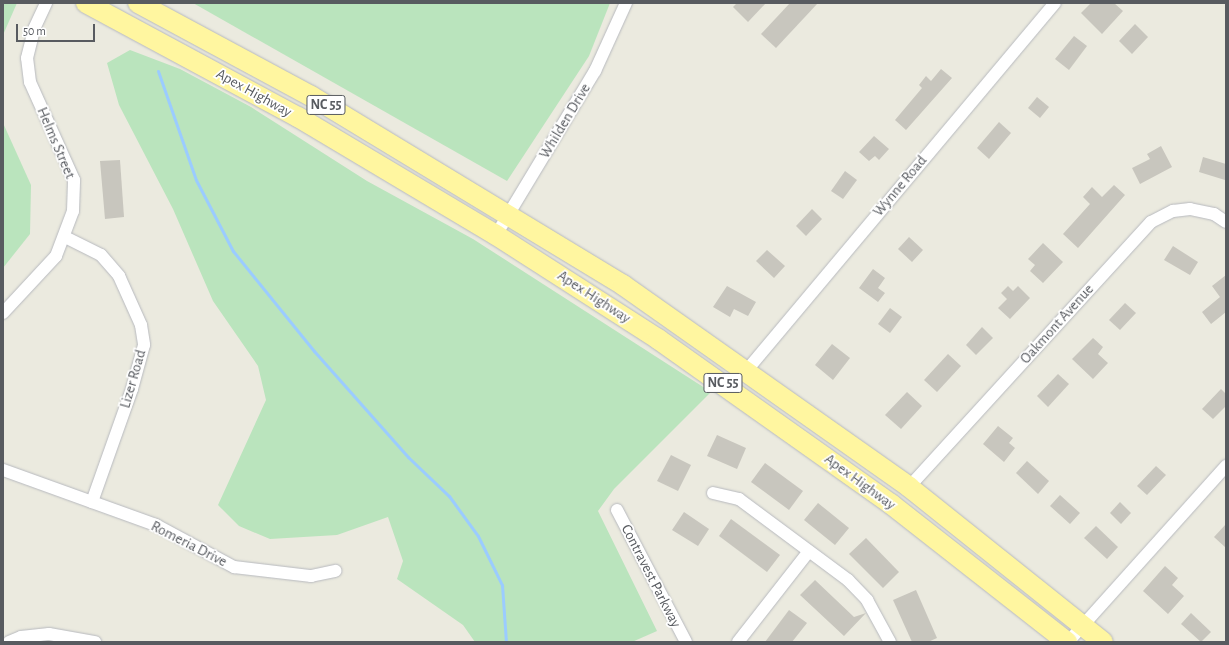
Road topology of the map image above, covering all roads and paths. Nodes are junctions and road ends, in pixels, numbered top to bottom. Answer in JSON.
{"nodes":[{"id":1,"x":46,"y":3,"type":"edge"},
{"id":2,"x":86,"y":3,"type":"edge"},
{"id":3,"x":138,"y":3,"type":"edge"},
{"id":4,"x":626,"y":3,"type":"edge"},
{"id":5,"x":1055,"y":3,"type":"edge"},
{"id":6,"x":509,"y":214,"type":"junction"},
{"id":7,"x":1226,"y":222,"type":"edge"},
{"id":8,"x":496,"y":235,"type":"junction"},
{"id":9,"x":65,"y":237,"type":"junction"},
{"id":10,"x":3,"y":313,"type":"edge"},
{"id":11,"x":747,"y":370,"type":"junction"},
{"id":12,"x":1226,"y":466,"type":"edge"},
{"id":13,"x":3,"y":470,"type":"edge"},
{"id":14,"x":909,"y":487,"type":"junction"},
{"id":15,"x":713,"y":493,"type":"dead end"},
{"id":16,"x":92,"y":502,"type":"junction"},
{"id":17,"x":617,"y":510,"type":"dead end"},
{"id":18,"x":809,"y":551,"type":"junction"},
{"id":19,"x":335,"y":571,"type":"dead end"},
{"id":20,"x":1082,"y":624,"type":"junction"},
{"id":21,"x":9,"y":642,"type":"edge"},
{"id":22,"x":95,"y":642,"type":"edge"},
{"id":23,"x":686,"y":642,"type":"edge"},
{"id":24,"x":738,"y":642,"type":"edge"},
{"id":25,"x":890,"y":642,"type":"edge"},
{"id":26,"x":1068,"y":642,"type":"edge"},
{"id":27,"x":1104,"y":642,"type":"edge"}],
"edges":[{"from":1,"to":9,"type":"street","name":"Helms Street"},
{"from":2,"to":8,"type":"main road","name":"Apex Highway","number":"NC 55"},
{"from":3,"to":6,"type":"main road","name":"Apex Highway","number":"NC 55"},
{"from":4,"to":6,"type":"street","name":"Whilden Drive"},
{"from":5,"to":11,"type":"street","name":"Wynne Road"},
{"from":6,"to":8,"type":"street","name":"Whilden Drive"},
{"from":6,"to":11,"type":"main road","name":"Apex Highway","number":"NC 55"},
{"from":7,"to":14,"type":"street","name":"Oakmont Avenue"},
{"from":8,"to":26,"type":"main road","name":"Apex Highway","number":"NC 55"},
{"from":9,"to":10,"type":"street","name":"Helms Street"},
{"from":9,"to":16,"type":"street","name":"Lizer Road"},
{"from":11,"to":14,"type":"main road","name":"Apex Highway","number":"NC 55"},
{"from":12,"to":20,"type":"street"},
{"from":13,"to":16,"type":"street","name":"Romeria Drive"},
{"from":14,"to":20,"type":"main road","name":"Apex Highway","number":"NC 55"},
{"from":15,"to":18,"type":"street"},
{"from":16,"to":19,"type":"street","name":"Romeria Drive"},
{"from":17,"to":23,"type":"street","name":"Contravest Parkway"},
{"from":18,"to":24,"type":"street"},
{"from":18,"to":25,"type":"street"},
{"from":20,"to":26,"type":"street"},
{"from":20,"to":27,"type":"main road","name":"Apex Highway","number":"NC 55"},
{"from":21,"to":22,"type":"street"}]}
